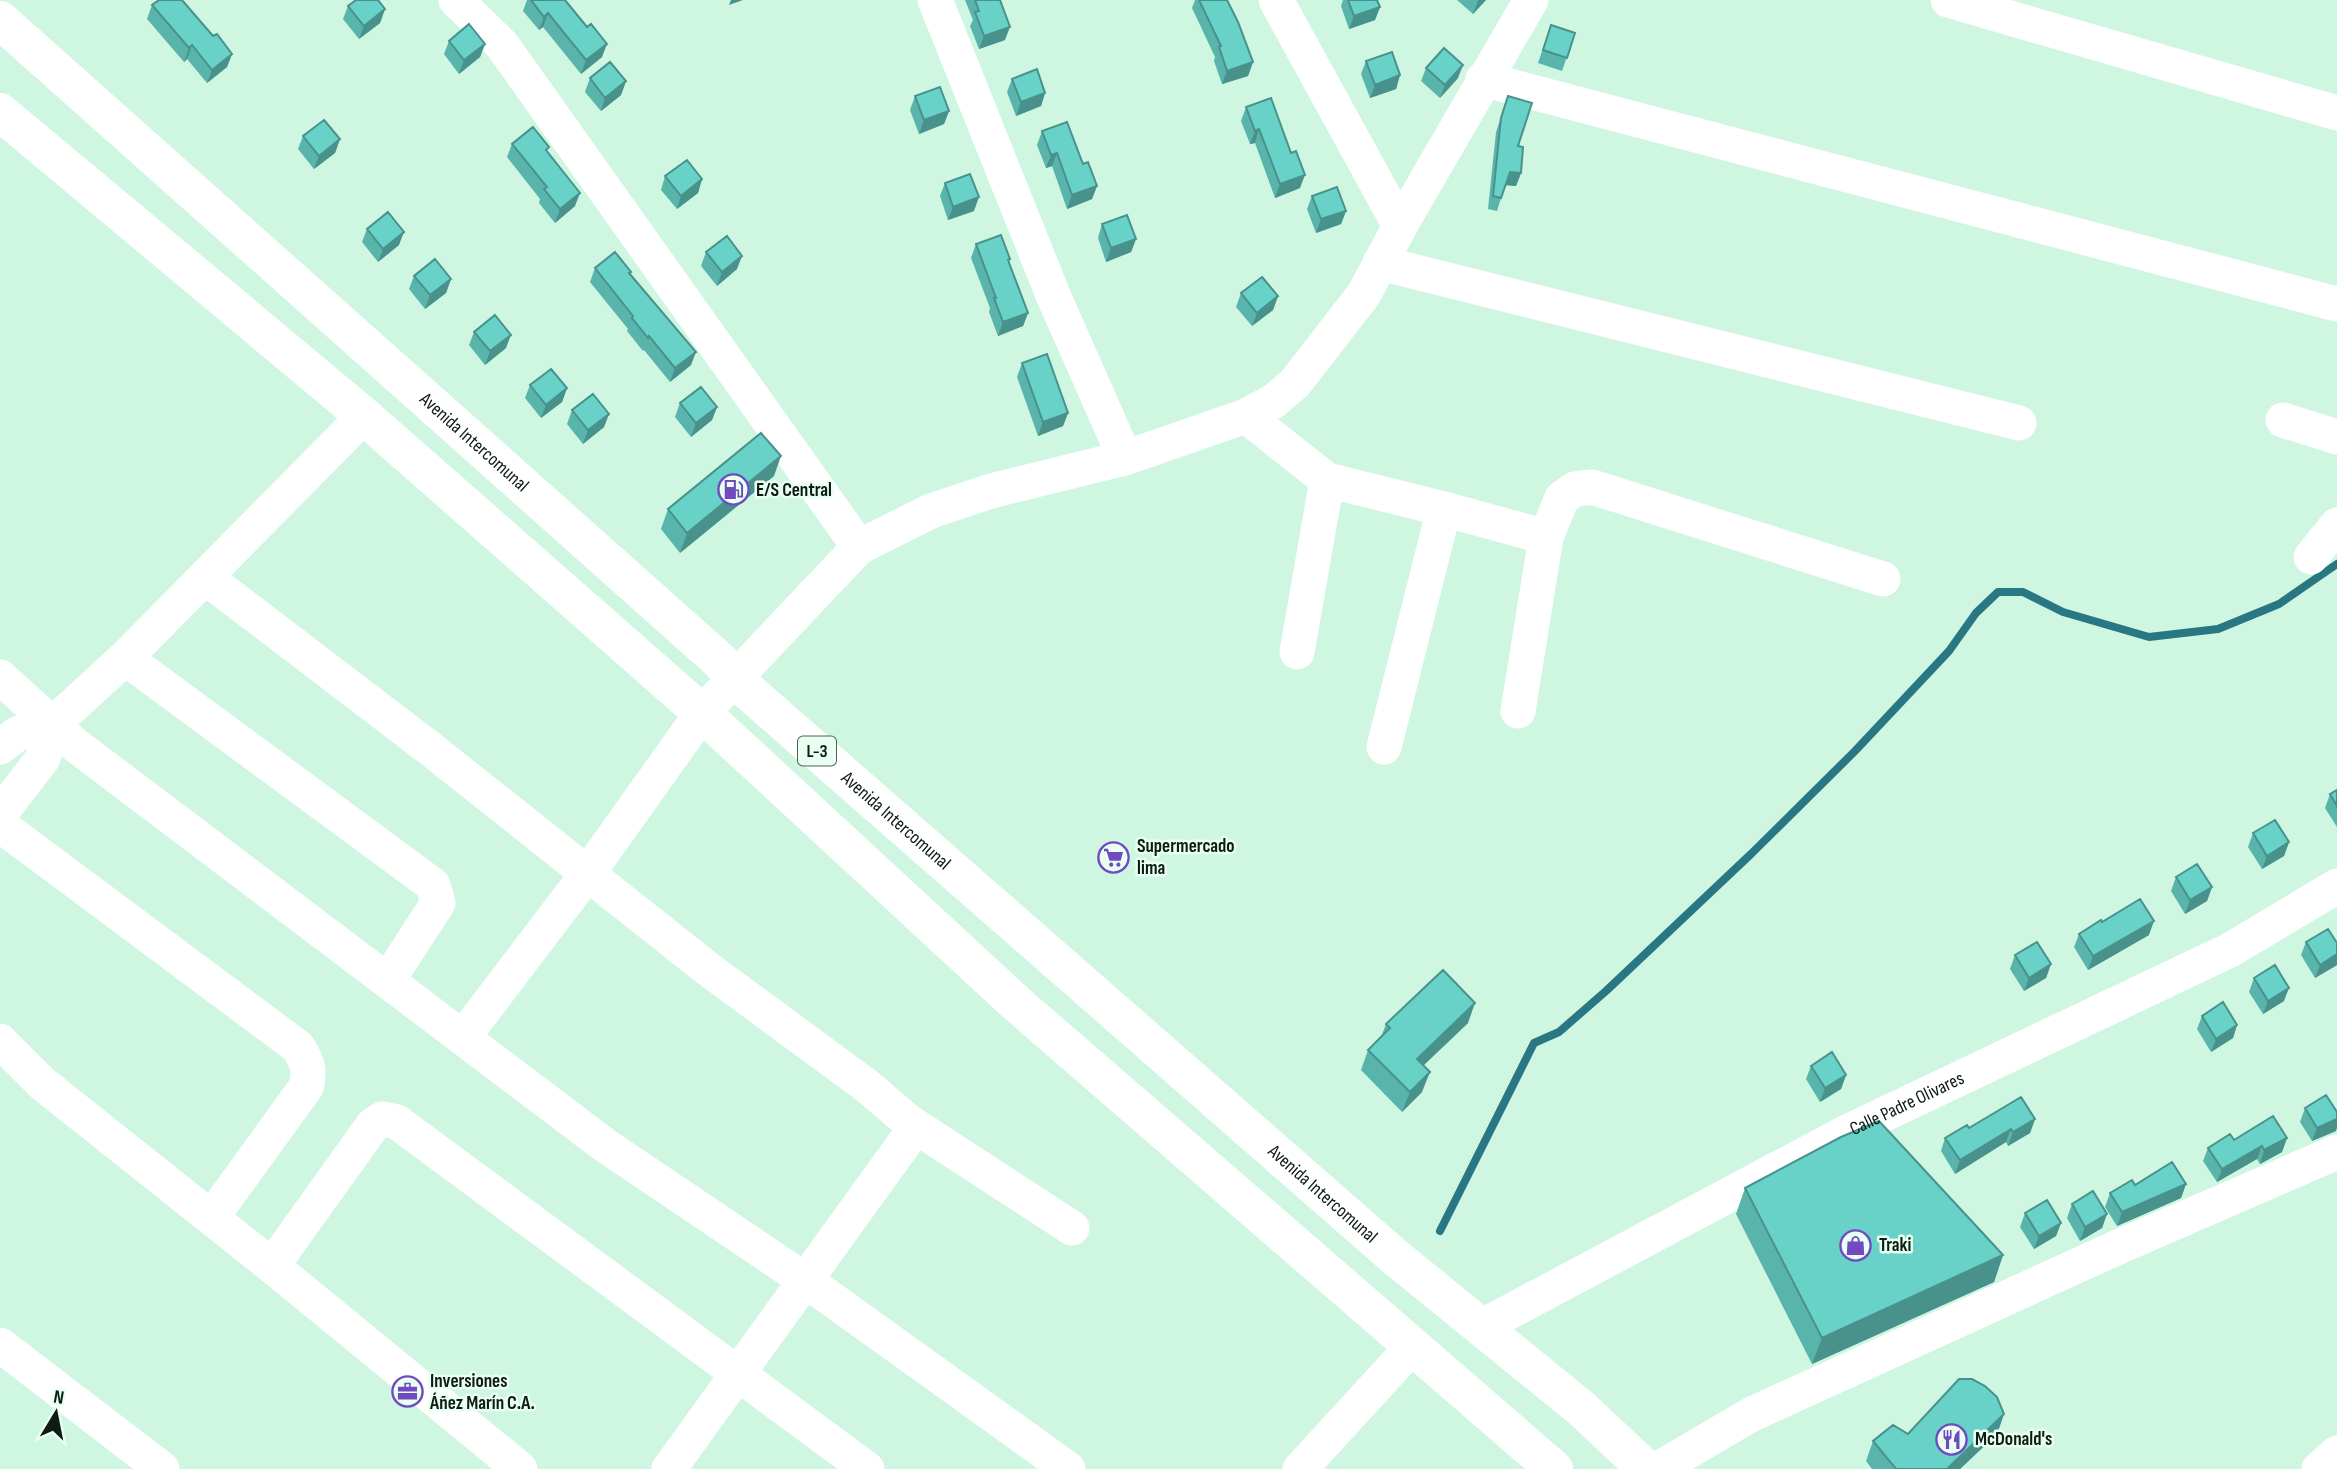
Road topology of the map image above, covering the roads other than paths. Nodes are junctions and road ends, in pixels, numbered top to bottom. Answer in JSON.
{"nodes":[{"id":1,"x":456,"y":0,"type":"edge"},
{"id":2,"x":935,"y":0,"type":"edge"},
{"id":3,"x":1276,"y":0,"type":"edge"},
{"id":4,"x":1531,"y":0,"type":"edge"},
{"id":5,"x":1948,"y":0,"type":"edge"},
{"id":6,"x":0,"y":20,"type":"edge"},
{"id":7,"x":1483,"y":79,"type":"junction"},
{"id":8,"x":0,"y":112,"type":"edge"},
{"id":9,"x":2337,"y":113,"type":"edge"},
{"id":10,"x":1400,"y":226,"type":"junction"},
{"id":11,"x":1380,"y":262,"type":"junction"},
{"id":12,"x":2337,"y":304,"type":"edge"},
{"id":13,"x":364,"y":416,"type":"junction"},
{"id":14,"x":1245,"y":416,"type":"junction"},
{"id":15,"x":2283,"y":420,"type":"dead end"},
{"id":16,"x":2019,"y":422,"type":"dead end"},
{"id":17,"x":2337,"y":436,"type":"edge"},
{"id":18,"x":1125,"y":458,"type":"junction"},
{"id":19,"x":1326,"y":480,"type":"junction"},
{"id":20,"x":1444,"y":509,"type":"junction"},
{"id":21,"x":2337,"y":525,"type":"edge"},
{"id":22,"x":1545,"y":537,"type":"junction"},
{"id":23,"x":859,"y":547,"type":"junction"},
{"id":24,"x":2311,"y":557,"type":"dead end"},
{"id":25,"x":205,"y":577,"type":"junction"},
{"id":26,"x":1883,"y":579,"type":"dead end"},
{"id":27,"x":1297,"y":652,"type":"dead end"},
{"id":28,"x":125,"y":658,"type":"junction"},
{"id":29,"x":0,"y":677,"type":"edge"},
{"id":30,"x":733,"y":678,"type":"junction"},
{"id":31,"x":1518,"y":712,"type":"dead end"},
{"id":32,"x":702,"y":713,"type":"junction"},
{"id":33,"x":52,"y":724,"type":"junction"},
{"id":34,"x":0,"y":747,"type":"edge"},
{"id":35,"x":1384,"y":747,"type":"dead end"},
{"id":36,"x":0,"y":814,"type":"edge"},
{"id":37,"x":0,"y":825,"type":"edge"},
{"id":38,"x":588,"y":873,"type":"junction"},
{"id":39,"x":2337,"y":886,"type":"edge"},
{"id":40,"x":387,"y":980,"type":"junction"},
{"id":41,"x":464,"y":1036,"type":"junction"},
{"id":42,"x":0,"y":1041,"type":"edge"},
{"id":43,"x":916,"y":1127,"type":"junction"},
{"id":44,"x":2337,"y":1152,"type":"edge"},
{"id":45,"x":212,"y":1217,"type":"junction"},
{"id":46,"x":1072,"y":1228,"type":"dead end"},
{"id":47,"x":272,"y":1266,"type":"junction"},
{"id":48,"x":805,"y":1280,"type":"junction"},
{"id":49,"x":1481,"y":1327,"type":"junction"},
{"id":50,"x":0,"y":1345,"type":"edge"},
{"id":51,"x":1413,"y":1346,"type":"junction"},
{"id":52,"x":737,"y":1375,"type":"junction"},
{"id":53,"x":2337,"y":1453,"type":"edge"},
{"id":54,"x":162,"y":1469,"type":"edge"},
{"id":55,"x":520,"y":1469,"type":"edge"},
{"id":56,"x":669,"y":1469,"type":"edge"},
{"id":57,"x":867,"y":1469,"type":"edge"},
{"id":58,"x":1068,"y":1469,"type":"edge"},
{"id":59,"x":1300,"y":1469,"type":"edge"},
{"id":60,"x":1554,"y":1469,"type":"edge"},
{"id":61,"x":1646,"y":1469,"type":"edge"},
{"id":62,"x":1658,"y":1469,"type":"edge"},
{"id":63,"x":2319,"y":1469,"type":"edge"}],
"edges":[{"from":1,"to":23,"type":"street"},
{"from":2,"to":18,"type":"street"},
{"from":3,"to":10,"type":"street"},
{"from":4,"to":7,"type":"street"},
{"from":5,"to":9,"type":"street"},
{"from":6,"to":30,"type":"main road","name":"Avenida Intercomunal","number":"L-3"},
{"from":7,"to":10,"type":"street"},
{"from":7,"to":12,"type":"street"},
{"from":8,"to":13,"type":"main road","number":"L-3"},
{"from":10,"to":11,"type":"street"},
{"from":11,"to":14,"type":"street"},
{"from":11,"to":16,"type":"street"},
{"from":13,"to":25,"type":"street"},
{"from":13,"to":32,"type":"main road","number":"L-3"},
{"from":14,"to":18,"type":"street"},
{"from":14,"to":19,"type":"street"},
{"from":15,"to":17,"type":"street"},
{"from":18,"to":23,"type":"street"},
{"from":19,"to":20,"type":"street"},
{"from":19,"to":27,"type":"street"},
{"from":20,"to":22,"type":"street"},
{"from":20,"to":35,"type":"street"},
{"from":21,"to":24,"type":"street"},
{"from":22,"to":26,"type":"street"},
{"from":22,"to":31,"type":"street"},
{"from":23,"to":30,"type":"street"},
{"from":25,"to":28,"type":"street"},
{"from":25,"to":38,"type":"street"},
{"from":28,"to":33,"type":"street"},
{"from":28,"to":40,"type":"street"},
{"from":29,"to":33,"type":"street"},
{"from":30,"to":32,"type":"street"},
{"from":30,"to":49,"type":"main road","name":"Avenida Intercomunal","number":"L-3"},
{"from":32,"to":38,"type":"street"},
{"from":32,"to":51,"type":"main road","number":"L-3"},
{"from":33,"to":34,"type":"street"},
{"from":33,"to":36,"type":"street"},
{"from":33,"to":40,"type":"street"},
{"from":37,"to":45,"type":"street"},
{"from":38,"to":41,"type":"street"},
{"from":38,"to":43,"type":"street"},
{"from":39,"to":49,"type":"street","name":"Calle Padre Olivares"},
{"from":40,"to":41,"type":"street"},
{"from":41,"to":48,"type":"street"},
{"from":42,"to":45,"type":"street"},
{"from":43,"to":46,"type":"street"},
{"from":43,"to":48,"type":"street"},
{"from":44,"to":62,"type":"street"},
{"from":45,"to":47,"type":"street"},
{"from":47,"to":52,"type":"street"},
{"from":47,"to":55,"type":"street"},
{"from":48,"to":52,"type":"street"},
{"from":48,"to":58,"type":"street"},
{"from":49,"to":61,"type":"main road","name":"Avenida Intercomunal","number":"L-3"},
{"from":50,"to":54,"type":"street"},
{"from":51,"to":59,"type":"street"},
{"from":51,"to":60,"type":"main road","number":"L-3"},
{"from":52,"to":56,"type":"street"},
{"from":52,"to":57,"type":"street"},
{"from":53,"to":63,"type":"street"}]}
